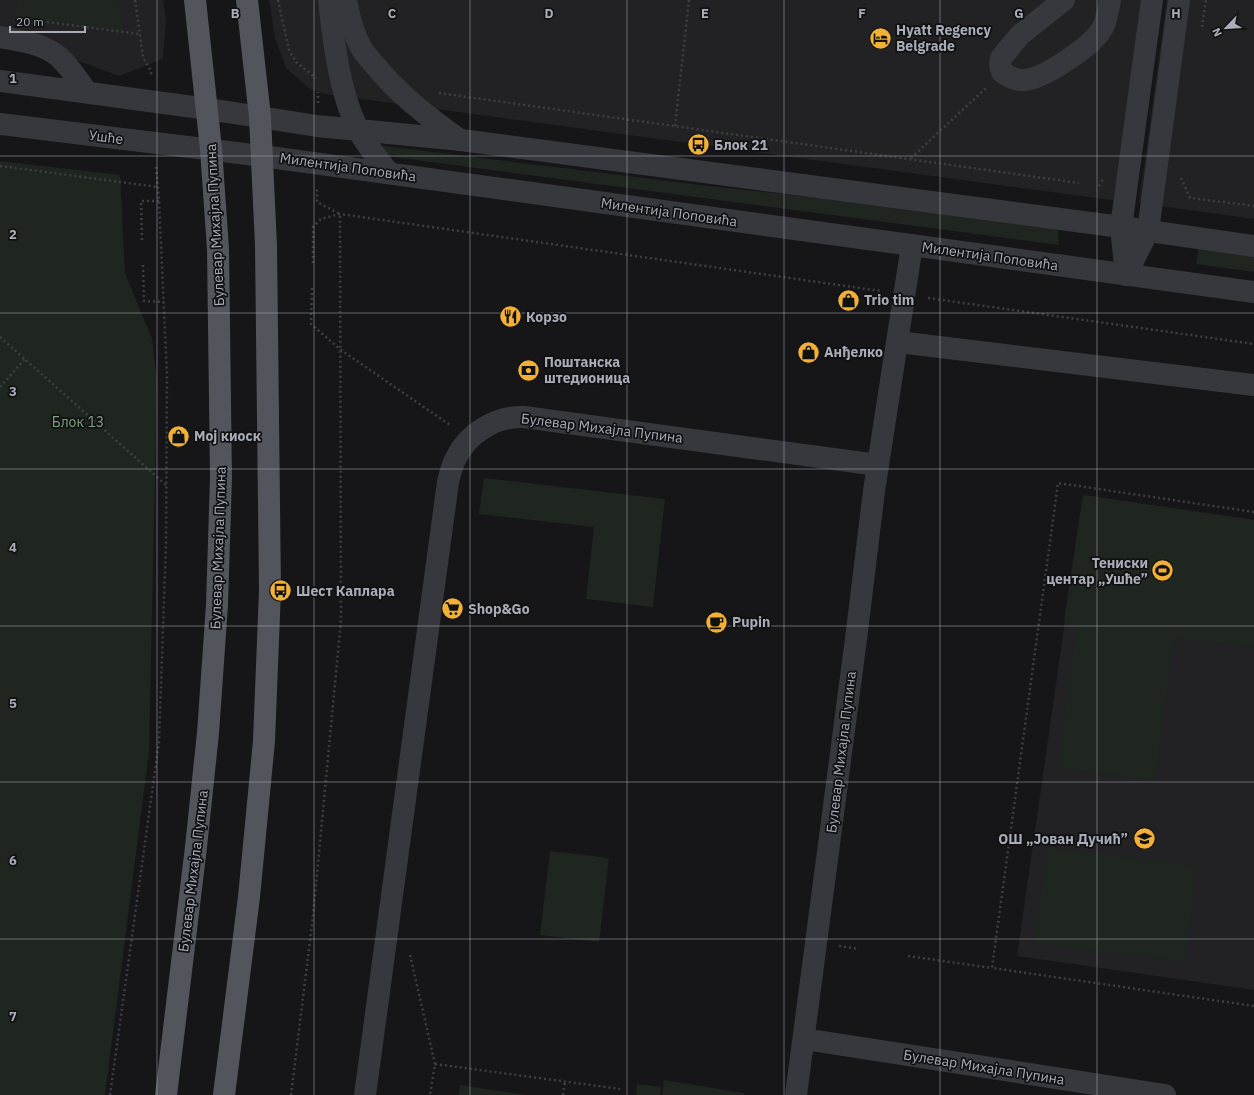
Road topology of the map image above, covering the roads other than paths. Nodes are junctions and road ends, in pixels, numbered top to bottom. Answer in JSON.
{"nodes":[{"id":1,"x":195,"y":0,"type":"edge"},
{"id":2,"x":247,"y":0,"type":"edge"},
{"id":3,"x":329,"y":0,"type":"edge"},
{"id":4,"x":346,"y":0,"type":"edge"},
{"id":5,"x":1064,"y":0,"type":"edge"},
{"id":6,"x":1110,"y":0,"type":"edge"},
{"id":7,"x":1152,"y":0,"type":"edge"},
{"id":8,"x":1179,"y":0,"type":"edge"},
{"id":9,"x":0,"y":37,"type":"edge"},
{"id":10,"x":0,"y":81,"type":"edge"},
{"id":11,"x":87,"y":92,"type":"junction"},
{"id":12,"x":208,"y":109,"type":"junction"},
{"id":13,"x":260,"y":117,"type":"junction"},
{"id":14,"x":0,"y":124,"type":"edge"},
{"id":15,"x":359,"y":130,"type":"junction"},
{"id":16,"x":461,"y":140,"type":"junction"},
{"id":17,"x":211,"y":149,"type":"junction"},
{"id":18,"x":262,"y":156,"type":"junction"},
{"id":19,"x":389,"y":173,"type":"junction"},
{"id":20,"x":1121,"y":227,"type":"junction"},
{"id":21,"x":1148,"y":231,"type":"junction"},
{"id":22,"x":912,"y":245,"type":"junction"},
{"id":23,"x":1254,"y":246,"type":"edge"},
{"id":24,"x":1126,"y":274,"type":"junction"},
{"id":25,"x":1254,"y":292,"type":"edge"},
{"id":26,"x":898,"y":342,"type":"junction"},
{"id":27,"x":1254,"y":385,"type":"edge"},
{"id":28,"x":878,"y":465,"type":"junction"},
{"id":29,"x":804,"y":1039,"type":"junction"},
{"id":30,"x":166,"y":1095,"type":"edge"},
{"id":31,"x":224,"y":1095,"type":"edge"},
{"id":32,"x":365,"y":1095,"type":"edge"},
{"id":33,"x":796,"y":1095,"type":"edge"},
{"id":34,"x":1165,"y":1095,"type":"edge"}],
"edges":[{"from":1,"to":12,"type":"main road","name":"Булевар Михајла Пупина"},
{"from":2,"to":13,"type":"main road"},
{"from":3,"to":15,"type":"street"},
{"from":4,"to":16,"type":"street"},
{"from":5,"to":6,"type":"street"},
{"from":7,"to":20,"type":"street"},
{"from":8,"to":21,"type":"street"},
{"from":9,"to":11,"type":"street"},
{"from":10,"to":11,"type":"street"},
{"from":11,"to":12,"type":"street"},
{"from":12,"to":13,"type":"street"},
{"from":12,"to":17,"type":"main road","name":"Булевар Михајла Пупина"},
{"from":13,"to":15,"type":"street"},
{"from":13,"to":18,"type":"main road"},
{"from":14,"to":17,"type":"street","name":"Ушће"},
{"from":15,"to":16,"type":"street"},
{"from":15,"to":19,"type":"street"},
{"from":16,"to":20,"type":"street"},
{"from":17,"to":18,"type":"street","name":"Милентија Поповића"},
{"from":17,"to":30,"type":"main road","name":"Булевар Михајла Пупина"},
{"from":18,"to":19,"type":"street","name":"Милентија Поповића"},
{"from":18,"to":31,"type":"main road"},
{"from":19,"to":22,"type":"street","name":"Милентија Поповића"},
{"from":20,"to":21,"type":"street"},
{"from":20,"to":24,"type":"street"},
{"from":21,"to":23,"type":"street"},
{"from":21,"to":24,"type":"street"},
{"from":22,"to":24,"type":"street","name":"Милентија Поповића"},
{"from":22,"to":26,"type":"street","name":"Булевар Михајла Пупина"},
{"from":24,"to":25,"type":"street","name":"Милентија Поповића"},
{"from":26,"to":27,"type":"street"},
{"from":26,"to":28,"type":"street","name":"Булевар Михајла Пупина"},
{"from":28,"to":29,"type":"street","name":"Булевар Михајла Пупина"},
{"from":28,"to":32,"type":"street","name":"Булевар Михајла Пупина"},
{"from":29,"to":33,"type":"street","name":"Булевар Михајла Пупина"},
{"from":29,"to":34,"type":"street","name":"Булевар Михајла Пупина"}]}
